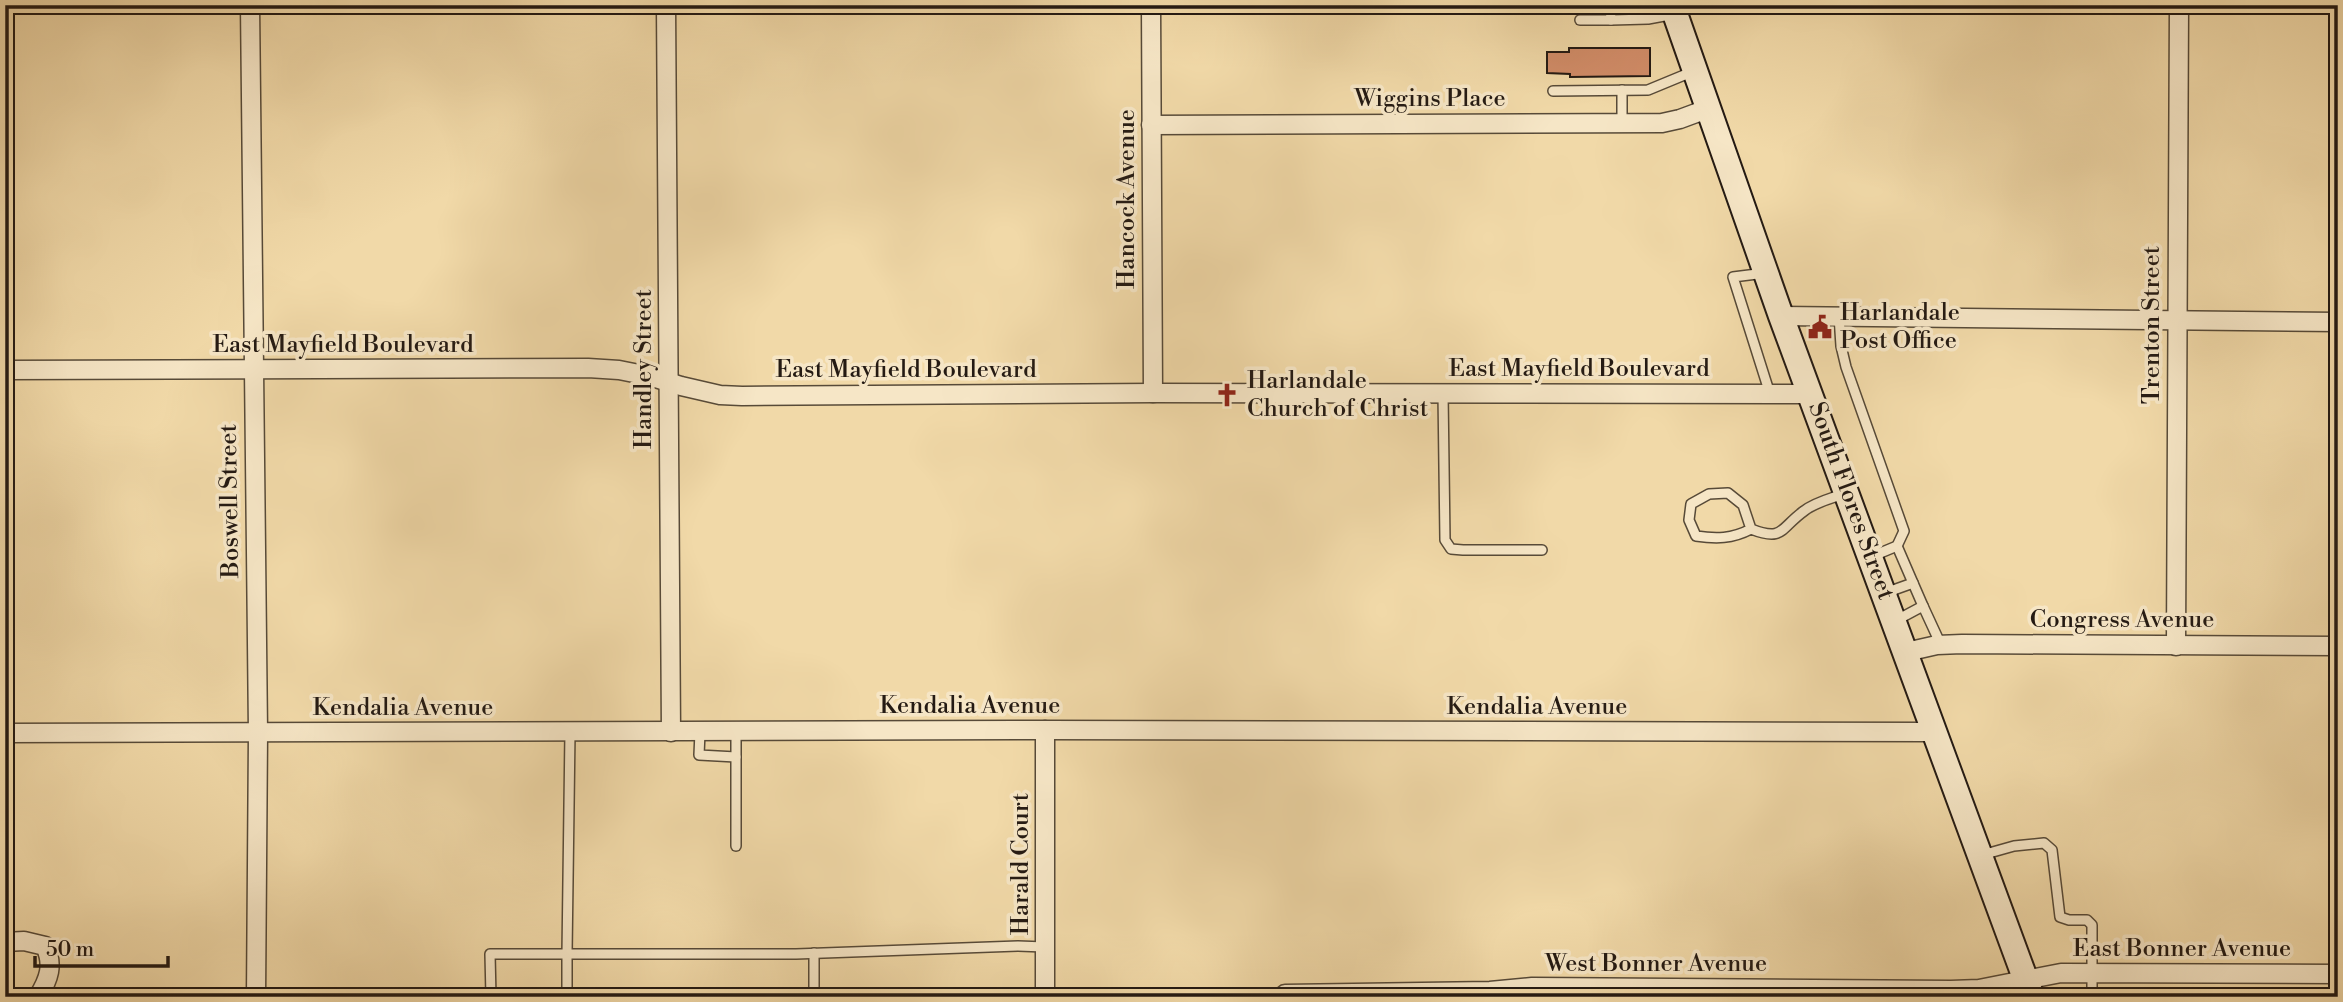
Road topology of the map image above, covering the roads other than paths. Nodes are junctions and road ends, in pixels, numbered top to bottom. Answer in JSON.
{"nodes":[{"id":1,"x":250,"y":5,"type":"edge"},
{"id":2,"x":666,"y":5,"type":"edge"},
{"id":3,"x":1150,"y":5,"type":"edge"},
{"id":4,"x":1611,"y":5,"type":"edge"},
{"id":5,"x":2179,"y":5,"type":"edge"},
{"id":6,"x":1673,"y":10,"type":"edge"},
{"id":7,"x":1580,"y":20,"type":"dead end"},
{"id":8,"x":1611,"y":20,"type":"junction"},
{"id":9,"x":1695,"y":71,"type":"junction"},
{"id":10,"x":1622,"y":90,"type":"junction"},
{"id":11,"x":1553,"y":91,"type":"dead end"},
{"id":12,"x":1707,"y":108,"type":"junction"},
{"id":13,"x":1622,"y":123,"type":"junction"},
{"id":14,"x":1151,"y":125,"type":"junction"},
{"id":15,"x":1766,"y":273,"type":"junction"},
{"id":16,"x":1782,"y":316,"type":"junction"},
{"id":17,"x":1839,"y":316,"type":"junction"},
{"id":18,"x":2177,"y":321,"type":"junction"},
{"id":19,"x":2338,"y":323,"type":"edge"},
{"id":20,"x":5,"y":370,"type":"edge"},
{"id":21,"x":253,"y":370,"type":"junction"},
{"id":22,"x":670,"y":383,"type":"junction"},
{"id":23,"x":1153,"y":393,"type":"junction"},
{"id":24,"x":1443,"y":393,"type":"junction"},
{"id":25,"x":1770,"y":394,"type":"junction"},
{"id":26,"x":1811,"y":394,"type":"junction"},
{"id":27,"x":1848,"y":492,"type":"junction"},
{"id":28,"x":1751,"y":528,"type":"junction"},
{"id":29,"x":1897,"y":546,"type":"junction"},
{"id":30,"x":1542,"y":550,"type":"dead end"},
{"id":31,"x":1871,"y":556,"type":"junction"},
{"id":32,"x":1913,"y":583,"type":"junction"},
{"id":33,"x":1885,"y":593,"type":"junction"},
{"id":34,"x":1923,"y":606,"type":"junction"},
{"id":35,"x":1895,"y":621,"type":"junction"},
{"id":36,"x":1941,"y":645,"type":"junction"},
{"id":37,"x":2176,"y":646,"type":"junction"},
{"id":38,"x":2338,"y":646,"type":"edge"},
{"id":39,"x":1906,"y":652,"type":"junction"},
{"id":40,"x":1045,"y":730,"type":"junction"},
{"id":41,"x":570,"y":732,"type":"junction"},
{"id":42,"x":671,"y":732,"type":"junction"},
{"id":43,"x":700,"y":732,"type":"junction"},
{"id":44,"x":736,"y":732,"type":"junction"},
{"id":45,"x":1935,"y":732,"type":"junction"},
{"id":46,"x":5,"y":733,"type":"edge"},
{"id":47,"x":258,"y":733,"type":"junction"},
{"id":48,"x":736,"y":757,"type":"junction"},
{"id":49,"x":736,"y":846,"type":"dead end"},
{"id":50,"x":1980,"y":855,"type":"junction"},
{"id":51,"x":5,"y":942,"type":"edge"},
{"id":52,"x":1045,"y":947,"type":"junction"},
{"id":53,"x":814,"y":953,"type":"junction"},
{"id":54,"x":567,"y":954,"type":"junction"},
{"id":55,"x":2091,"y":973,"type":"junction"},
{"id":56,"x":2338,"y":974,"type":"edge"},
{"id":57,"x":2029,"y":988,"type":"edge"},
{"id":58,"x":1285,"y":993,"type":"dead end"},
{"id":59,"x":38,"y":997,"type":"edge"},
{"id":60,"x":256,"y":997,"type":"edge"},
{"id":61,"x":491,"y":997,"type":"edge"},
{"id":62,"x":568,"y":997,"type":"edge"},
{"id":63,"x":814,"y":997,"type":"edge"},
{"id":64,"x":1045,"y":997,"type":"edge"},
{"id":65,"x":2092,"y":997,"type":"edge"}],
"edges":[{"from":1,"to":21,"type":"street","name":"Boswell Street"},
{"from":2,"to":22,"type":"street","name":"Handley Street"},
{"from":3,"to":14,"type":"street","name":"Hancock Avenue"},
{"from":4,"to":8,"type":"lane"},
{"from":5,"to":18,"type":"street","name":"Trenton Street"},
{"from":6,"to":8,"type":"lane"},
{"from":6,"to":9,"type":"main road","name":"South Flores Street"},
{"from":7,"to":8,"type":"lane"},
{"from":9,"to":10,"type":"lane"},
{"from":9,"to":12,"type":"main road","name":"South Flores Street"},
{"from":10,"to":11,"type":"lane"},
{"from":10,"to":13,"type":"lane"},
{"from":12,"to":13,"type":"street","name":"Wiggins Place"},
{"from":12,"to":15,"type":"main road","name":"South Flores Street"},
{"from":13,"to":14,"type":"street","name":"Wiggins Place"},
{"from":14,"to":23,"type":"street","name":"Hancock Avenue"},
{"from":15,"to":16,"type":"main road","name":"South Flores Street"},
{"from":15,"to":25,"type":"lane"},
{"from":16,"to":17,"type":"street"},
{"from":16,"to":26,"type":"main road","name":"South Flores Street"},
{"from":17,"to":18,"type":"street"},
{"from":17,"to":29,"type":"lane"},
{"from":18,"to":19,"type":"street"},
{"from":18,"to":37,"type":"street","name":"Trenton Street"},
{"from":20,"to":21,"type":"street","name":"East Mayfield Boulevard"},
{"from":21,"to":22,"type":"street","name":"East Mayfield Boulevard"},
{"from":21,"to":47,"type":"street","name":"Boswell Street"},
{"from":22,"to":23,"type":"street","name":"East Mayfield Boulevard"},
{"from":22,"to":42,"type":"street","name":"Handley Street"},
{"from":23,"to":24,"type":"street","name":"East Mayfield Boulevard"},
{"from":24,"to":25,"type":"street","name":"East Mayfield Boulevard"},
{"from":24,"to":30,"type":"lane"},
{"from":25,"to":26,"type":"street","name":"East Mayfield Boulevard"},
{"from":26,"to":27,"type":"main road","name":"South Flores Street"},
{"from":27,"to":28,"type":"lane"},
{"from":27,"to":31,"type":"main road","name":"South Flores Street"},
{"from":28,"to":28,"type":"lane"},
{"from":29,"to":31,"type":"lane"},
{"from":29,"to":32,"type":"lane"},
{"from":31,"to":33,"type":"main road","name":"South Flores Street"},
{"from":32,"to":33,"type":"lane"},
{"from":32,"to":34,"type":"lane"},
{"from":33,"to":35,"type":"main road","name":"South Flores Street"},
{"from":34,"to":35,"type":"lane"},
{"from":34,"to":36,"type":"lane"},
{"from":35,"to":39,"type":"main road","name":"South Flores Street"},
{"from":36,"to":37,"type":"street","name":"Congress Avenue"},
{"from":36,"to":39,"type":"street","name":"Congress Avenue"},
{"from":37,"to":38,"type":"street","name":"Congress Avenue"},
{"from":39,"to":45,"type":"main road","name":"South Flores Street"},
{"from":40,"to":44,"type":"street","name":"Kendalia Avenue"},
{"from":40,"to":45,"type":"street","name":"Kendalia Avenue"},
{"from":40,"to":52,"type":"street","name":"Harald Court"},
{"from":41,"to":42,"type":"street","name":"Kendalia Avenue"},
{"from":41,"to":47,"type":"street","name":"Kendalia Avenue"},
{"from":41,"to":54,"type":"lane"},
{"from":42,"to":43,"type":"street","name":"Kendalia Avenue"},
{"from":43,"to":44,"type":"street","name":"Kendalia Avenue"},
{"from":43,"to":48,"type":"lane"},
{"from":44,"to":48,"type":"lane"},
{"from":45,"to":50,"type":"main road","name":"South Flores Street"},
{"from":46,"to":47,"type":"street","name":"Kendalia Avenue"},
{"from":47,"to":60,"type":"street","name":"Boswell Street"},
{"from":48,"to":49,"type":"lane"},
{"from":50,"to":55,"type":"lane"},
{"from":50,"to":57,"type":"main road","name":"South Flores Street"},
{"from":51,"to":59,"type":"street"},
{"from":52,"to":53,"type":"lane"},
{"from":52,"to":64,"type":"street","name":"Harald Court"},
{"from":53,"to":54,"type":"lane"},
{"from":53,"to":63,"type":"lane"},
{"from":54,"to":61,"type":"lane"},
{"from":54,"to":62,"type":"lane"},
{"from":55,"to":56,"type":"street","name":"East Bonner Avenue"},
{"from":55,"to":57,"type":"street","name":"East Bonner Avenue"},
{"from":55,"to":65,"type":"lane"},
{"from":57,"to":58,"type":"street","name":"West Bonner Avenue"}]}
